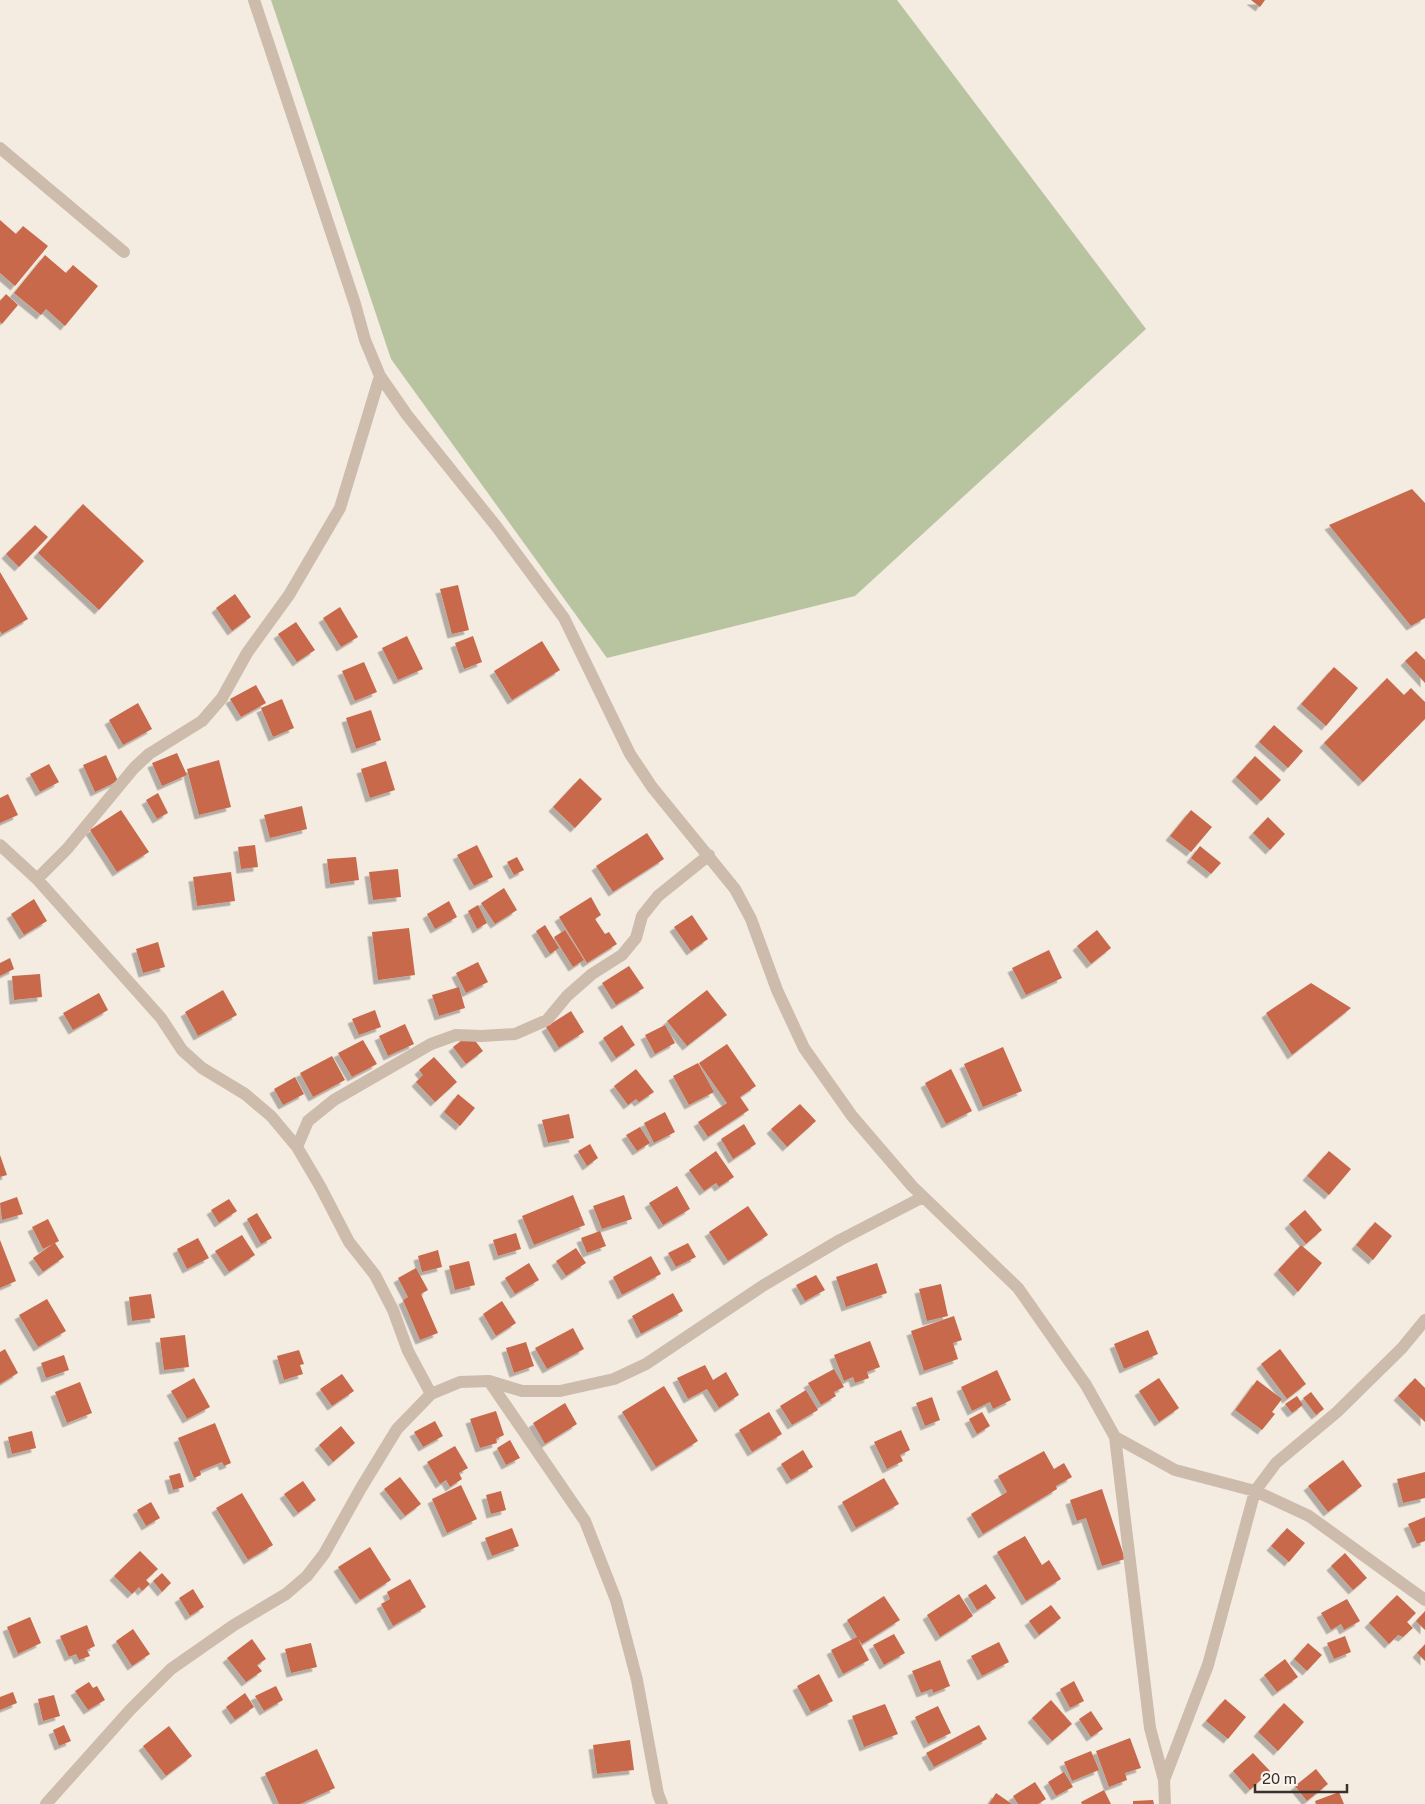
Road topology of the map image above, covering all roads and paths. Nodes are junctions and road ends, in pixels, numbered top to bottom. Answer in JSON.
{"nodes":[{"id":1,"x":254,"y":0,"type":"edge"},
{"id":2,"x":0,"y":148,"type":"edge"},
{"id":3,"x":124,"y":252,"type":"dead end"},
{"id":4,"x":380,"y":376,"type":"junction"},
{"id":5,"x":0,"y":845,"type":"edge"},
{"id":6,"x":709,"y":855,"type":"junction"},
{"id":7,"x":37,"y":879,"type":"junction"},
{"id":8,"x":297,"y":1148,"type":"junction"},
{"id":9,"x":923,"y":1197,"type":"junction"},
{"id":10,"x":1425,"y":1320,"type":"edge"},
{"id":11,"x":489,"y":1381,"type":"junction"},
{"id":12,"x":431,"y":1394,"type":"junction"},
{"id":13,"x":1115,"y":1437,"type":"junction"},
{"id":14,"x":1256,"y":1491,"type":"junction"},
{"id":15,"x":1425,"y":1600,"type":"edge"},
{"id":16,"x":1164,"y":1780,"type":"junction"},
{"id":17,"x":46,"y":1804,"type":"edge"},
{"id":18,"x":662,"y":1804,"type":"edge"},
{"id":19,"x":1166,"y":1804,"type":"edge"}],
"edges":[{"from":1,"to":4,"type":"street"},
{"from":2,"to":3,"type":"street"},
{"from":4,"to":6,"type":"street"},
{"from":4,"to":7,"type":"street"},
{"from":5,"to":7,"type":"street"},
{"from":6,"to":8,"type":"street"},
{"from":6,"to":9,"type":"street"},
{"from":7,"to":8,"type":"street"},
{"from":8,"to":12,"type":"street"},
{"from":9,"to":11,"type":"street"},
{"from":9,"to":13,"type":"street"},
{"from":10,"to":14,"type":"street"},
{"from":11,"to":12,"type":"street"},
{"from":11,"to":18,"type":"street"},
{"from":12,"to":17,"type":"street"},
{"from":13,"to":14,"type":"street"},
{"from":13,"to":16,"type":"street"},
{"from":14,"to":15,"type":"street"},
{"from":14,"to":16,"type":"street"},
{"from":16,"to":19,"type":"street"}]}
